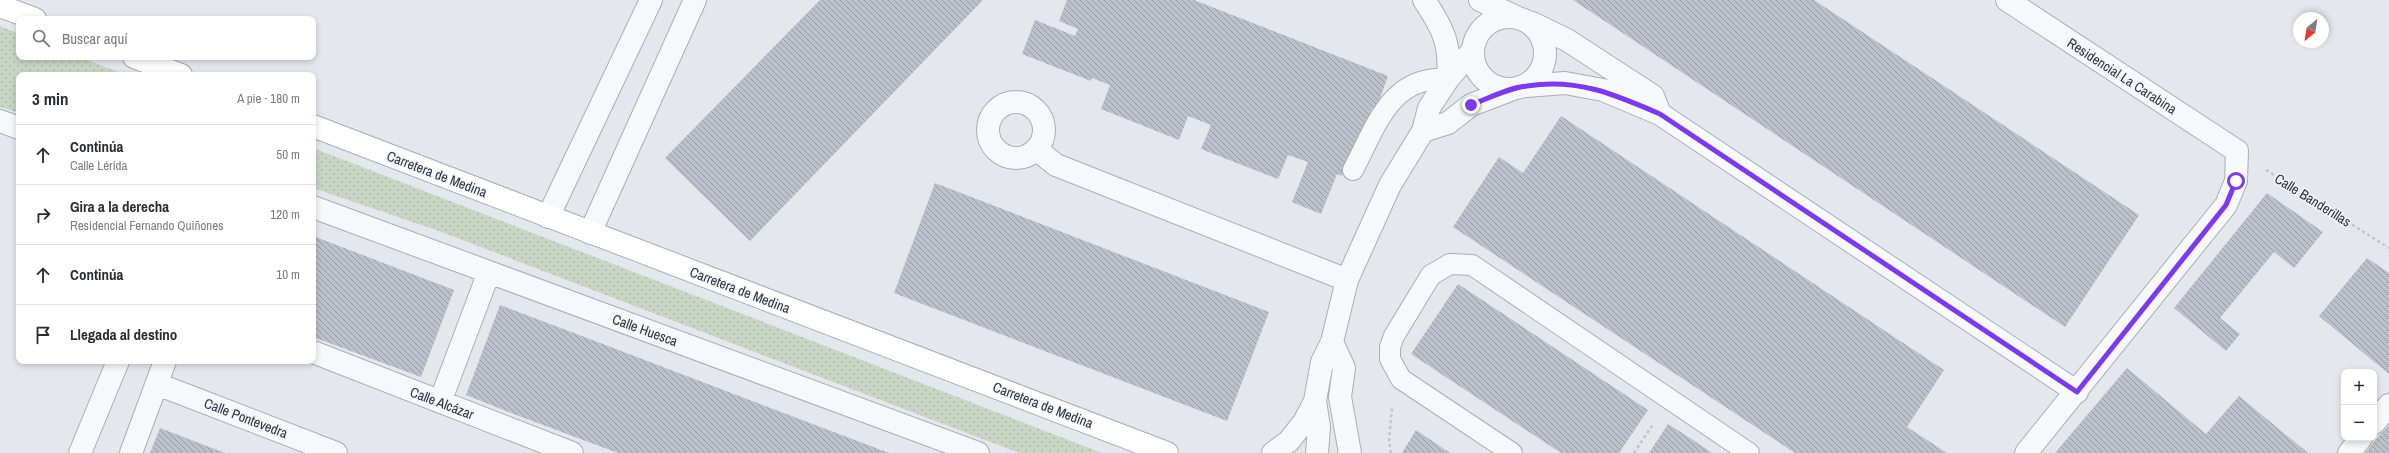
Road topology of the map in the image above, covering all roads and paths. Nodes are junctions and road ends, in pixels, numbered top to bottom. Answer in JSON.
{"nodes":[{"id":1,"x":651,"y":0,"type":"edge"},
{"id":2,"x":695,"y":0,"type":"edge"},
{"id":3,"x":1424,"y":0,"type":"edge"},
{"id":4,"x":1480,"y":0,"type":"edge"},
{"id":5,"x":2015,"y":2,"type":"edge"},
{"id":6,"x":0,"y":6,"type":"edge"},
{"id":7,"x":27,"y":16,"type":"edge"},
{"id":8,"x":1524,"y":20,"type":"junction"},
{"id":9,"x":1473,"y":50,"type":"junction"},
{"id":10,"x":142,"y":60,"type":"edge"},
{"id":11,"x":173,"y":72,"type":"edge"},
{"id":12,"x":1448,"y":79,"type":"junction"},
{"id":13,"x":1519,"y":88,"type":"junction"},
{"id":14,"x":1660,"y":114,"type":"junction"},
{"id":15,"x":0,"y":121,"type":"edge"},
{"id":16,"x":16,"y":127,"type":"edge"},
{"id":17,"x":316,"y":127,"type":"edge"},
{"id":18,"x":1423,"y":131,"type":"junction"},
{"id":19,"x":1036,"y":150,"type":"dead end"},
{"id":20,"x":2237,"y":151,"type":"junction"},
{"id":21,"x":1353,"y":170,"type":"dead end"},
{"id":22,"x":316,"y":208,"type":"edge"},
{"id":23,"x":548,"y":217,"type":"junction"},
{"id":24,"x":590,"y":233,"type":"junction"},
{"id":25,"x":2389,"y":248,"type":"edge"},
{"id":26,"x":489,"y":272,"type":"junction"},
{"id":27,"x":1347,"y":280,"type":"junction"},
{"id":28,"x":1332,"y":342,"type":"junction"},
{"id":29,"x":316,"y":353,"type":"edge"},
{"id":30,"x":117,"y":364,"type":"edge"},
{"id":31,"x":164,"y":364,"type":"edge"},
{"id":32,"x":1401,"y":379,"type":"junction"},
{"id":33,"x":156,"y":384,"type":"junction"},
{"id":34,"x":2077,"y":392,"type":"junction"},
{"id":35,"x":1670,"y":399,"type":"junction"},
{"id":36,"x":1314,"y":401,"type":"junction"},
{"id":37,"x":440,"y":402,"type":"junction"},
{"id":38,"x":2389,"y":405,"type":"edge"},
{"id":39,"x":2377,"y":419,"type":"edge"},
{"id":40,"x":2358,"y":441,"type":"edge"},
{"id":41,"x":543,"y":448,"type":"edge"},
{"id":42,"x":80,"y":453,"type":"edge"},
{"id":43,"x":131,"y":453,"type":"edge"},
{"id":44,"x":336,"y":453,"type":"edge"},
{"id":45,"x":572,"y":453,"type":"edge"},
{"id":46,"x":978,"y":453,"type":"edge"},
{"id":47,"x":1167,"y":453,"type":"edge"},
{"id":48,"x":1273,"y":453,"type":"edge"},
{"id":49,"x":1317,"y":453,"type":"edge"},
{"id":50,"x":1350,"y":453,"type":"edge"},
{"id":51,"x":1391,"y":453,"type":"edge"},
{"id":52,"x":1512,"y":453,"type":"edge"},
{"id":53,"x":1634,"y":453,"type":"edge"},
{"id":54,"x":1749,"y":453,"type":"edge"},
{"id":55,"x":2026,"y":453,"type":"edge"},
{"id":56,"x":2348,"y":453,"type":"edge"}],
"edges":[{"from":1,"to":23,"type":"street"},
{"from":2,"to":24,"type":"street"},
{"from":3,"to":12,"type":"street"},
{"from":4,"to":8,"type":"street"},
{"from":5,"to":20,"type":"street","name":"Residencial La Carabina"},
{"from":6,"to":7,"type":"main road"},
{"from":8,"to":9,"type":"street"},
{"from":8,"to":13,"type":"street"},
{"from":8,"to":14,"type":"street"},
{"from":9,"to":12,"type":"street"},
{"from":9,"to":13,"type":"street"},
{"from":10,"to":11,"type":"main road"},
{"from":12,"to":18,"type":"street"},
{"from":12,"to":21,"type":"lane"},
{"from":13,"to":14,"type":"street"},
{"from":13,"to":18,"type":"street"},
{"from":14,"to":34,"type":"street"},
{"from":15,"to":16,"type":"street"},
{"from":17,"to":23,"type":"main road","name":"Carretera de Medina"},
{"from":18,"to":27,"type":"street"},
{"from":19,"to":27,"type":"street"},
{"from":20,"to":25,"type":"path","name":"Calle Banderillas"},
{"from":20,"to":34,"type":"street"},
{"from":22,"to":26,"type":"street","name":"Calle Huesca"},
{"from":23,"to":24,"type":"main road","name":"Carretera de Medina"},
{"from":24,"to":47,"type":"main road","name":"Carretera de Medina"},
{"from":26,"to":37,"type":"street"},
{"from":26,"to":46,"type":"street","name":"Calle Huesca"},
{"from":27,"to":28,"type":"street"},
{"from":28,"to":36,"type":"street"},
{"from":28,"to":50,"type":"street"},
{"from":29,"to":37,"type":"street","name":"Calle Alcázar"},
{"from":30,"to":42,"type":"street"},
{"from":31,"to":33,"type":"street"},
{"from":32,"to":35,"type":"lane"},
{"from":32,"to":51,"type":"path"},
{"from":32,"to":52,"type":"lane"},
{"from":33,"to":43,"type":"street"},
{"from":33,"to":44,"type":"street","name":"Calle Pontevedra"},
{"from":34,"to":55,"type":"street"},
{"from":35,"to":53,"type":"path"},
{"from":35,"to":54,"type":"lane"},
{"from":36,"to":48,"type":"street"},
{"from":36,"to":49,"type":"street"},
{"from":37,"to":41,"type":"street","name":"Calle Alcázar"},
{"from":38,"to":39,"type":"street"},
{"from":40,"to":56,"type":"street"},
{"from":41,"to":45,"type":"street","name":"Calle Alcázar"}]}
